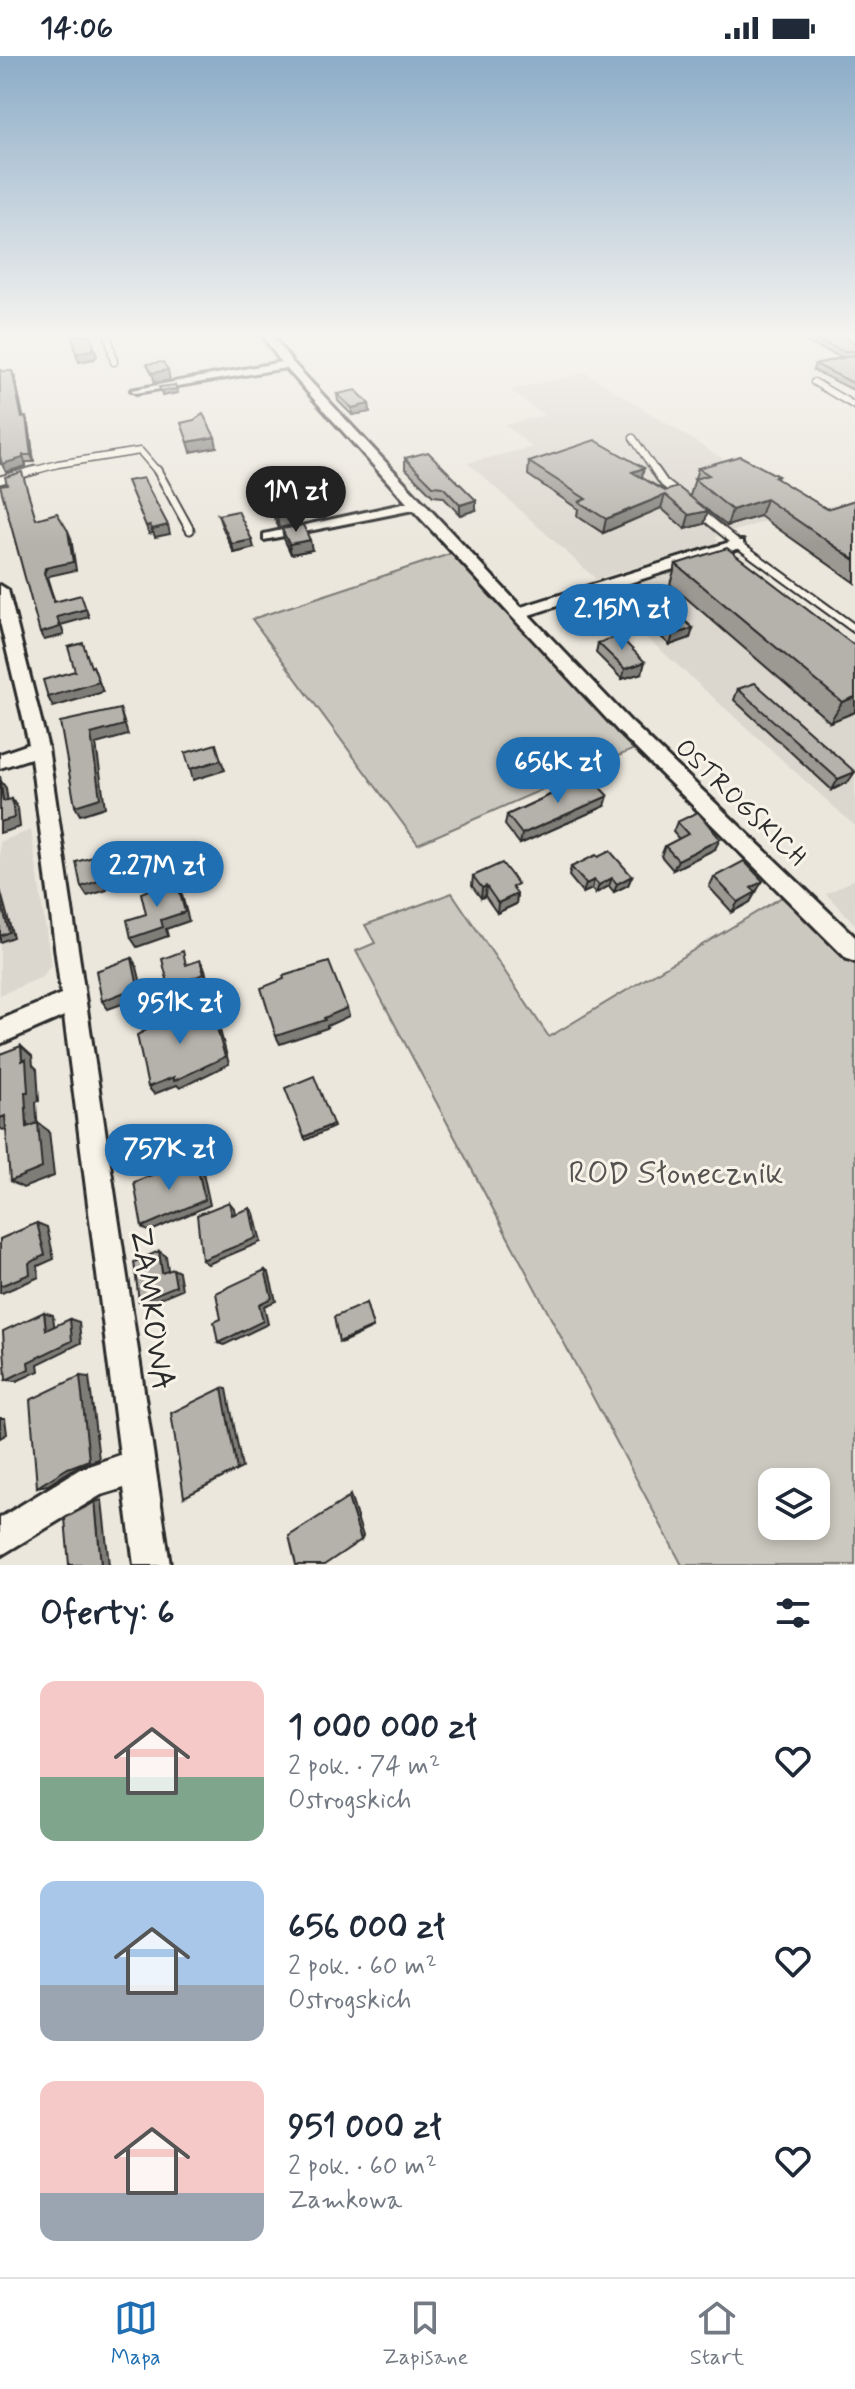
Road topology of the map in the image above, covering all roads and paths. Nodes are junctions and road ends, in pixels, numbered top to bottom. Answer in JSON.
{"nodes":[{"id":1,"x":326,"y":405,"type":"edge"},
{"id":2,"x":633,"y":438,"type":"dead end"},
{"id":3,"x":0,"y":480,"type":"edge"},
{"id":4,"x":416,"y":505,"type":"junction"},
{"id":5,"x":190,"y":530,"type":"dead end"},
{"id":6,"x":269,"y":537,"type":"dead end"},
{"id":7,"x":738,"y":544,"type":"junction"},
{"id":8,"x":2,"y":606,"type":"edge"},
{"id":9,"x":519,"y":613,"type":"junction"},
{"id":10,"x":855,"y":629,"type":"edge"},
{"id":11,"x":39,"y":748,"type":"junction"},
{"id":12,"x":0,"y":761,"type":"edge"},
{"id":13,"x":855,"y":952,"type":"edge"},
{"id":14,"x":76,"y":999,"type":"junction"},
{"id":15,"x":0,"y":1032,"type":"edge"},
{"id":16,"x":138,"y":1466,"type":"junction"},
{"id":17,"x":0,"y":1538,"type":"edge"},
{"id":18,"x":152,"y":1565,"type":"edge"}],
"edges":[{"from":1,"to":4,"type":"street","name":"OSTROGSKICH"},
{"from":2,"to":7,"type":"lane"},
{"from":3,"to":5,"type":"lane"},
{"from":4,"to":6,"type":"street"},
{"from":4,"to":9,"type":"street","name":"OSTROGSKICH"},
{"from":7,"to":9,"type":"street"},
{"from":7,"to":10,"type":"lane"},
{"from":8,"to":11,"type":"street","name":"ZAMKOWA"},
{"from":9,"to":13,"type":"street","name":"OSTROGSKICH"},
{"from":11,"to":12,"type":"street"},
{"from":11,"to":14,"type":"street","name":"ZAMKOWA"},
{"from":14,"to":15,"type":"street"},
{"from":14,"to":16,"type":"street","name":"ZAMKOWA"},
{"from":16,"to":17,"type":"street"},
{"from":16,"to":18,"type":"street","name":"ZAMKOWA"}]}
